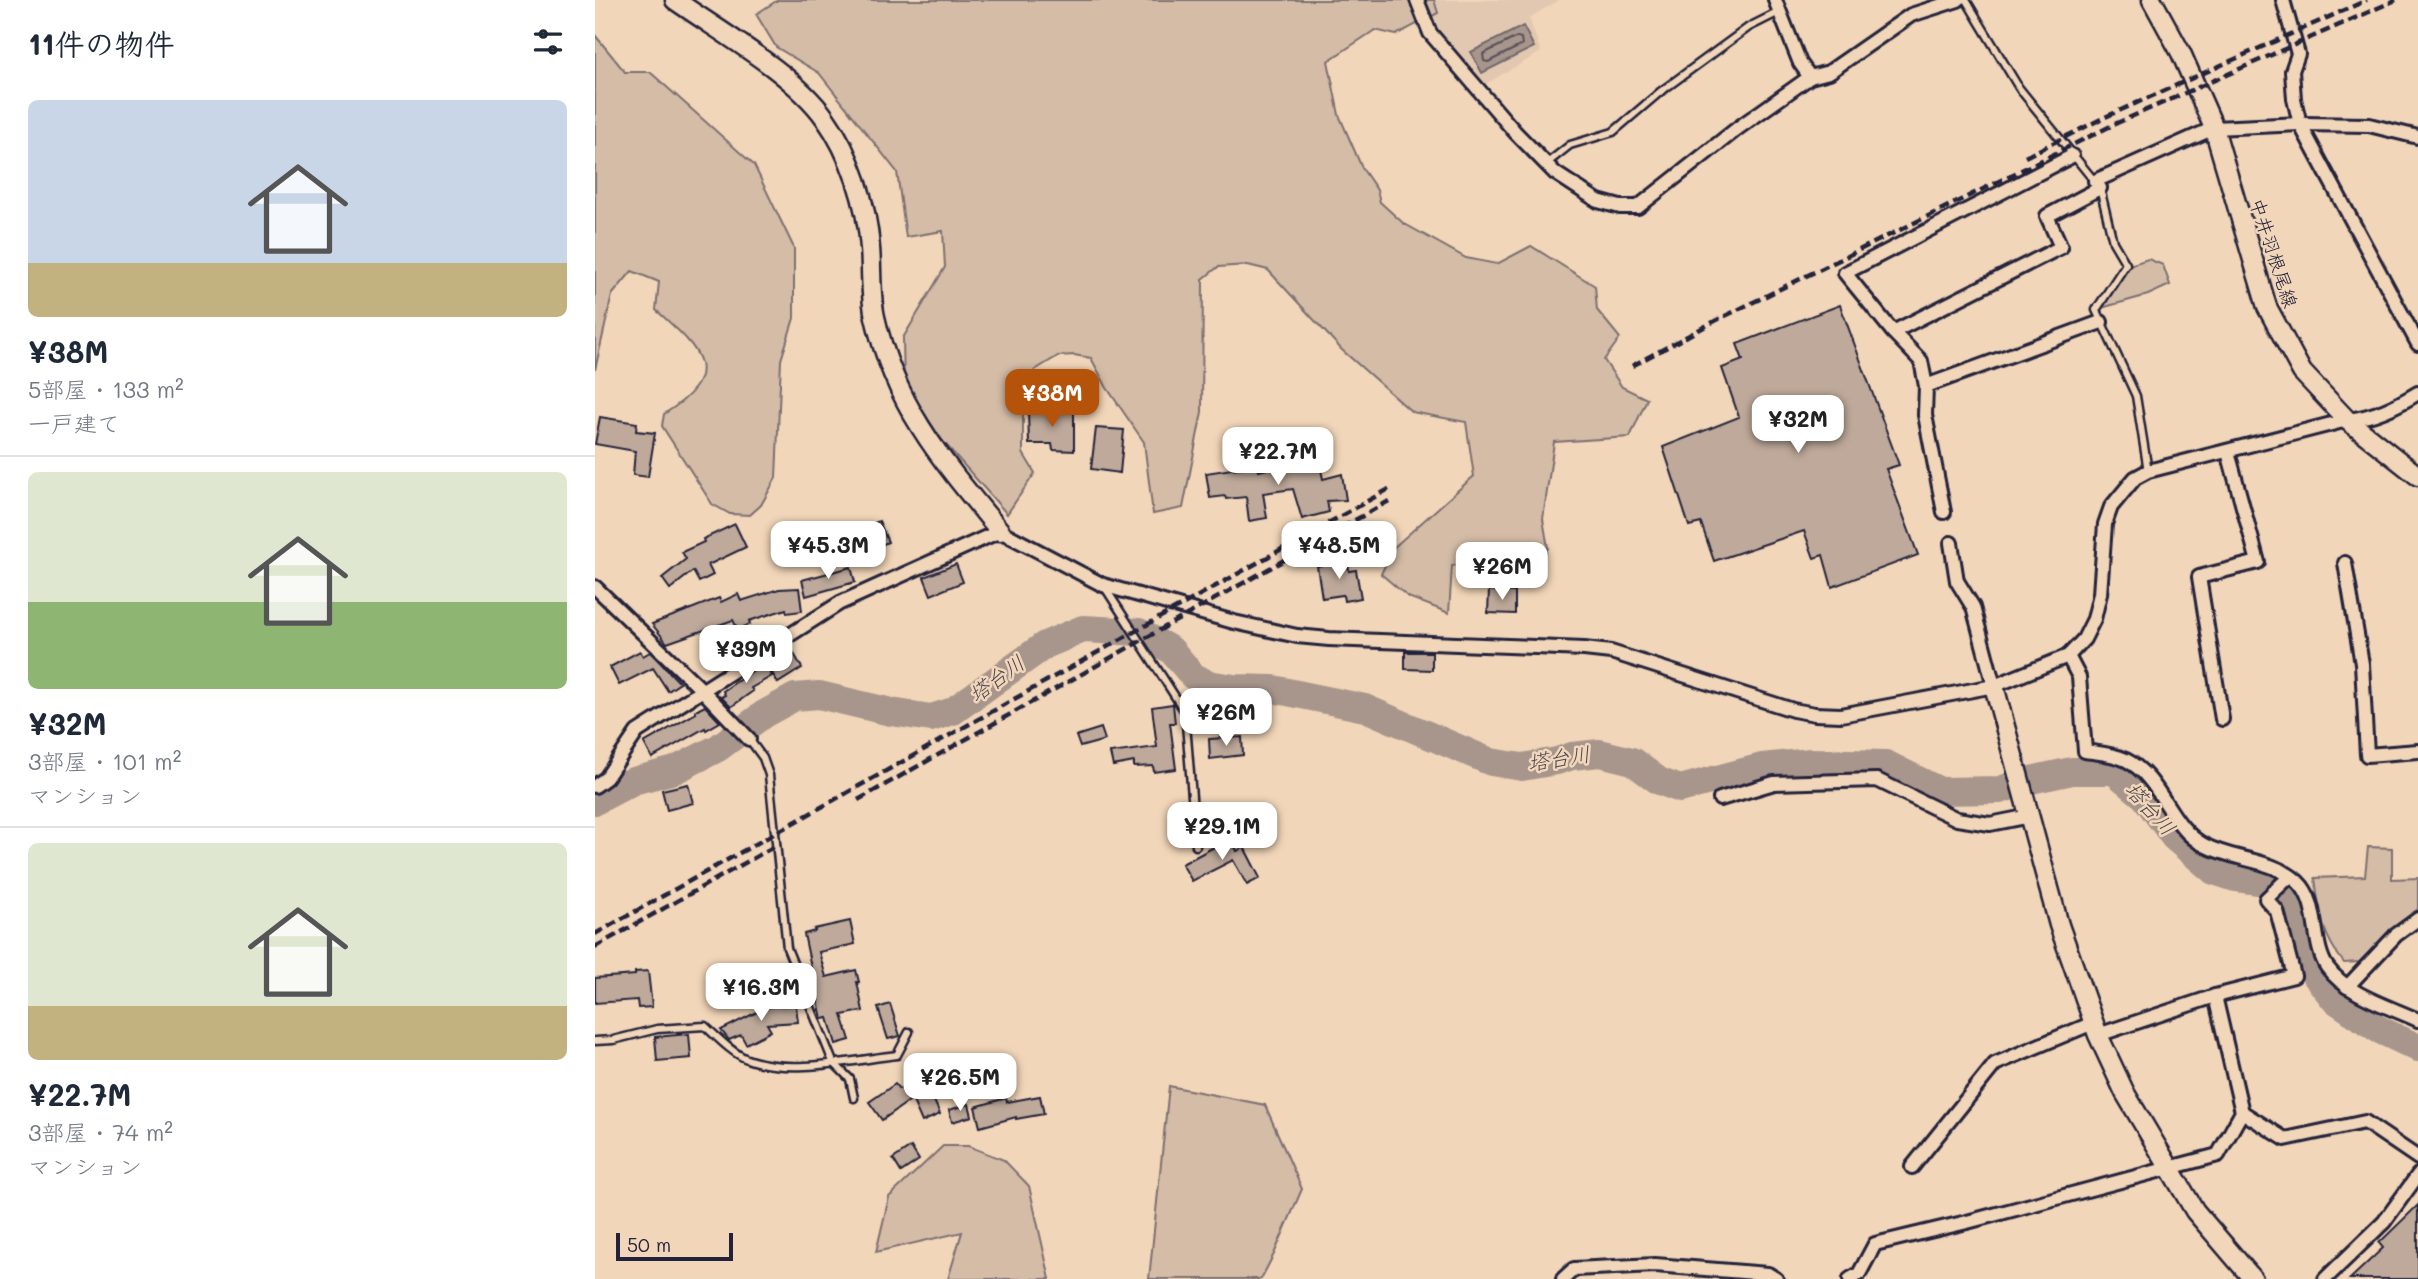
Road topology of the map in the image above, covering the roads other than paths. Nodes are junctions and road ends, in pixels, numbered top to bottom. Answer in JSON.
{"nodes":[{"id":1,"x":675,"y":0,"type":"edge"},
{"id":2,"x":1417,"y":0,"type":"edge"},
{"id":3,"x":1958,"y":0,"type":"edge"},
{"id":4,"x":1966,"y":0,"type":"edge"},
{"id":5,"x":2152,"y":0,"type":"edge"},
{"id":6,"x":2283,"y":0,"type":"edge"},
{"id":7,"x":1777,"y":6,"type":"edge"},
{"id":8,"x":1810,"y":77,"type":"junction"},
{"id":9,"x":2300,"y":124,"type":"junction"},
{"id":10,"x":2214,"y":128,"type":"junction"},
{"id":11,"x":2418,"y":137,"type":"edge"},
{"id":12,"x":2072,"y":156,"type":"junction"},
{"id":13,"x":1546,"y":164,"type":"junction"},
{"id":14,"x":2097,"y":185,"type":"junction"},
{"id":15,"x":2101,"y":322,"type":"junction"},
{"id":16,"x":1893,"y":332,"type":"junction"},
{"id":17,"x":2417,"y":339,"type":"edge"},
{"id":18,"x":1926,"y":386,"type":"junction"},
{"id":19,"x":2418,"y":394,"type":"edge"},
{"id":20,"x":2347,"y":419,"type":"junction"},
{"id":21,"x":2228,"y":452,"type":"junction"},
{"id":22,"x":2148,"y":471,"type":"junction"},
{"id":23,"x":2418,"y":476,"type":"edge"},
{"id":24,"x":1944,"y":512,"type":"dead end"},
{"id":25,"x":1000,"y":531,"type":"junction"},
{"id":26,"x":1951,"y":543,"type":"dead end"},
{"id":27,"x":2344,"y":563,"type":"dead end"},
{"id":28,"x":1103,"y":585,"type":"junction"},
{"id":29,"x":595,"y":586,"type":"edge"},
{"id":30,"x":2068,"y":656,"type":"junction"},
{"id":31,"x":1994,"y":686,"type":"junction"},
{"id":32,"x":704,"y":692,"type":"junction"},
{"id":33,"x":2222,"y":719,"type":"dead end"},
{"id":34,"x":749,"y":739,"type":"joint"},
{"id":35,"x":2418,"y":751,"type":"edge"},
{"id":36,"x":595,"y":786,"type":"edge"},
{"id":37,"x":1720,"y":799,"type":"dead end"},
{"id":38,"x":2028,"y":810,"type":"junction"},
{"id":39,"x":1196,"y":846,"type":"dead end"},
{"id":40,"x":2290,"y":876,"type":"junction"},
{"id":41,"x":2418,"y":919,"type":"edge"},
{"id":42,"x":2347,"y":987,"type":"junction"},
{"id":43,"x":2215,"y":996,"type":"junction"},
{"id":44,"x":2418,"y":1020,"type":"edge"},
{"id":45,"x":2096,"y":1029,"type":"junction"},
{"id":46,"x":909,"y":1032,"type":"dead end"},
{"id":47,"x":595,"y":1041,"type":"edge"},
{"id":48,"x":833,"y":1062,"type":"junction"},
{"id":49,"x":854,"y":1098,"type":"dead end"},
{"id":50,"x":2242,"y":1112,"type":"junction"},
{"id":51,"x":2418,"y":1158,"type":"edge"},
{"id":52,"x":1912,"y":1167,"type":"dead end"},
{"id":53,"x":2169,"y":1168,"type":"junction"},
{"id":54,"x":2418,"y":1175,"type":"edge"},
{"id":55,"x":1563,"y":1279,"type":"edge"},
{"id":56,"x":1776,"y":1279,"type":"edge"},
{"id":57,"x":1850,"y":1279,"type":"edge"},
{"id":58,"x":2253,"y":1279,"type":"edge"},
{"id":59,"x":2325,"y":1279,"type":"edge"}],
"edges":[{"from":1,"to":25,"type":"street"},
{"from":2,"to":13,"type":"street"},
{"from":3,"to":8,"type":"street"},
{"from":4,"to":12,"type":"lane"},
{"from":5,"to":10,"type":"street","name":"中井羽根尾線"},
{"from":6,"to":9,"type":"street"},
{"from":7,"to":8,"type":"street"},
{"from":7,"to":13,"type":"lane"},
{"from":8,"to":13,"type":"street"},
{"from":9,"to":10,"type":"street"},
{"from":9,"to":11,"type":"street"},
{"from":9,"to":17,"type":"street"},
{"from":10,"to":14,"type":"street"},
{"from":10,"to":20,"type":"street","name":"中井羽根尾線"},
{"from":12,"to":14,"type":"lane"},
{"from":12,"to":16,"type":"street"},
{"from":14,"to":15,"type":"lane"},
{"from":14,"to":16,"type":"street"},
{"from":15,"to":18,"type":"street"},
{"from":15,"to":22,"type":"lane"},
{"from":16,"to":18,"type":"street"},
{"from":18,"to":24,"type":"street"},
{"from":19,"to":20,"type":"street"},
{"from":20,"to":21,"type":"street"},
{"from":20,"to":23,"type":"street","name":"中井羽根尾線"},
{"from":21,"to":22,"type":"street"},
{"from":21,"to":33,"type":"street"},
{"from":22,"to":30,"type":"street"},
{"from":25,"to":28,"type":"street"},
{"from":25,"to":32,"type":"street"},
{"from":26,"to":31,"type":"street"},
{"from":27,"to":35,"type":"street"},
{"from":28,"to":31,"type":"street"},
{"from":28,"to":39,"type":"lane"},
{"from":29,"to":32,"type":"street"},
{"from":30,"to":31,"type":"street"},
{"from":30,"to":40,"type":"street"},
{"from":31,"to":38,"type":"street"},
{"from":32,"to":34,"type":"street"},
{"from":32,"to":36,"type":"street"},
{"from":34,"to":48,"type":"lane"},
{"from":37,"to":38,"type":"street"},
{"from":38,"to":45,"type":"street"},
{"from":40,"to":42,"type":"street"},
{"from":40,"to":43,"type":"street"},
{"from":41,"to":42,"type":"street"},
{"from":42,"to":44,"type":"street"},
{"from":43,"to":45,"type":"street"},
{"from":43,"to":50,"type":"street"},
{"from":45,"to":52,"type":"street"},
{"from":45,"to":53,"type":"street"},
{"from":46,"to":48,"type":"lane"},
{"from":47,"to":48,"type":"lane"},
{"from":48,"to":49,"type":"lane"},
{"from":50,"to":51,"type":"street"},
{"from":50,"to":53,"type":"street"},
{"from":53,"to":57,"type":"street"},
{"from":53,"to":58,"type":"street"},
{"from":54,"to":59,"type":"street"},
{"from":55,"to":56,"type":"street"}]}
